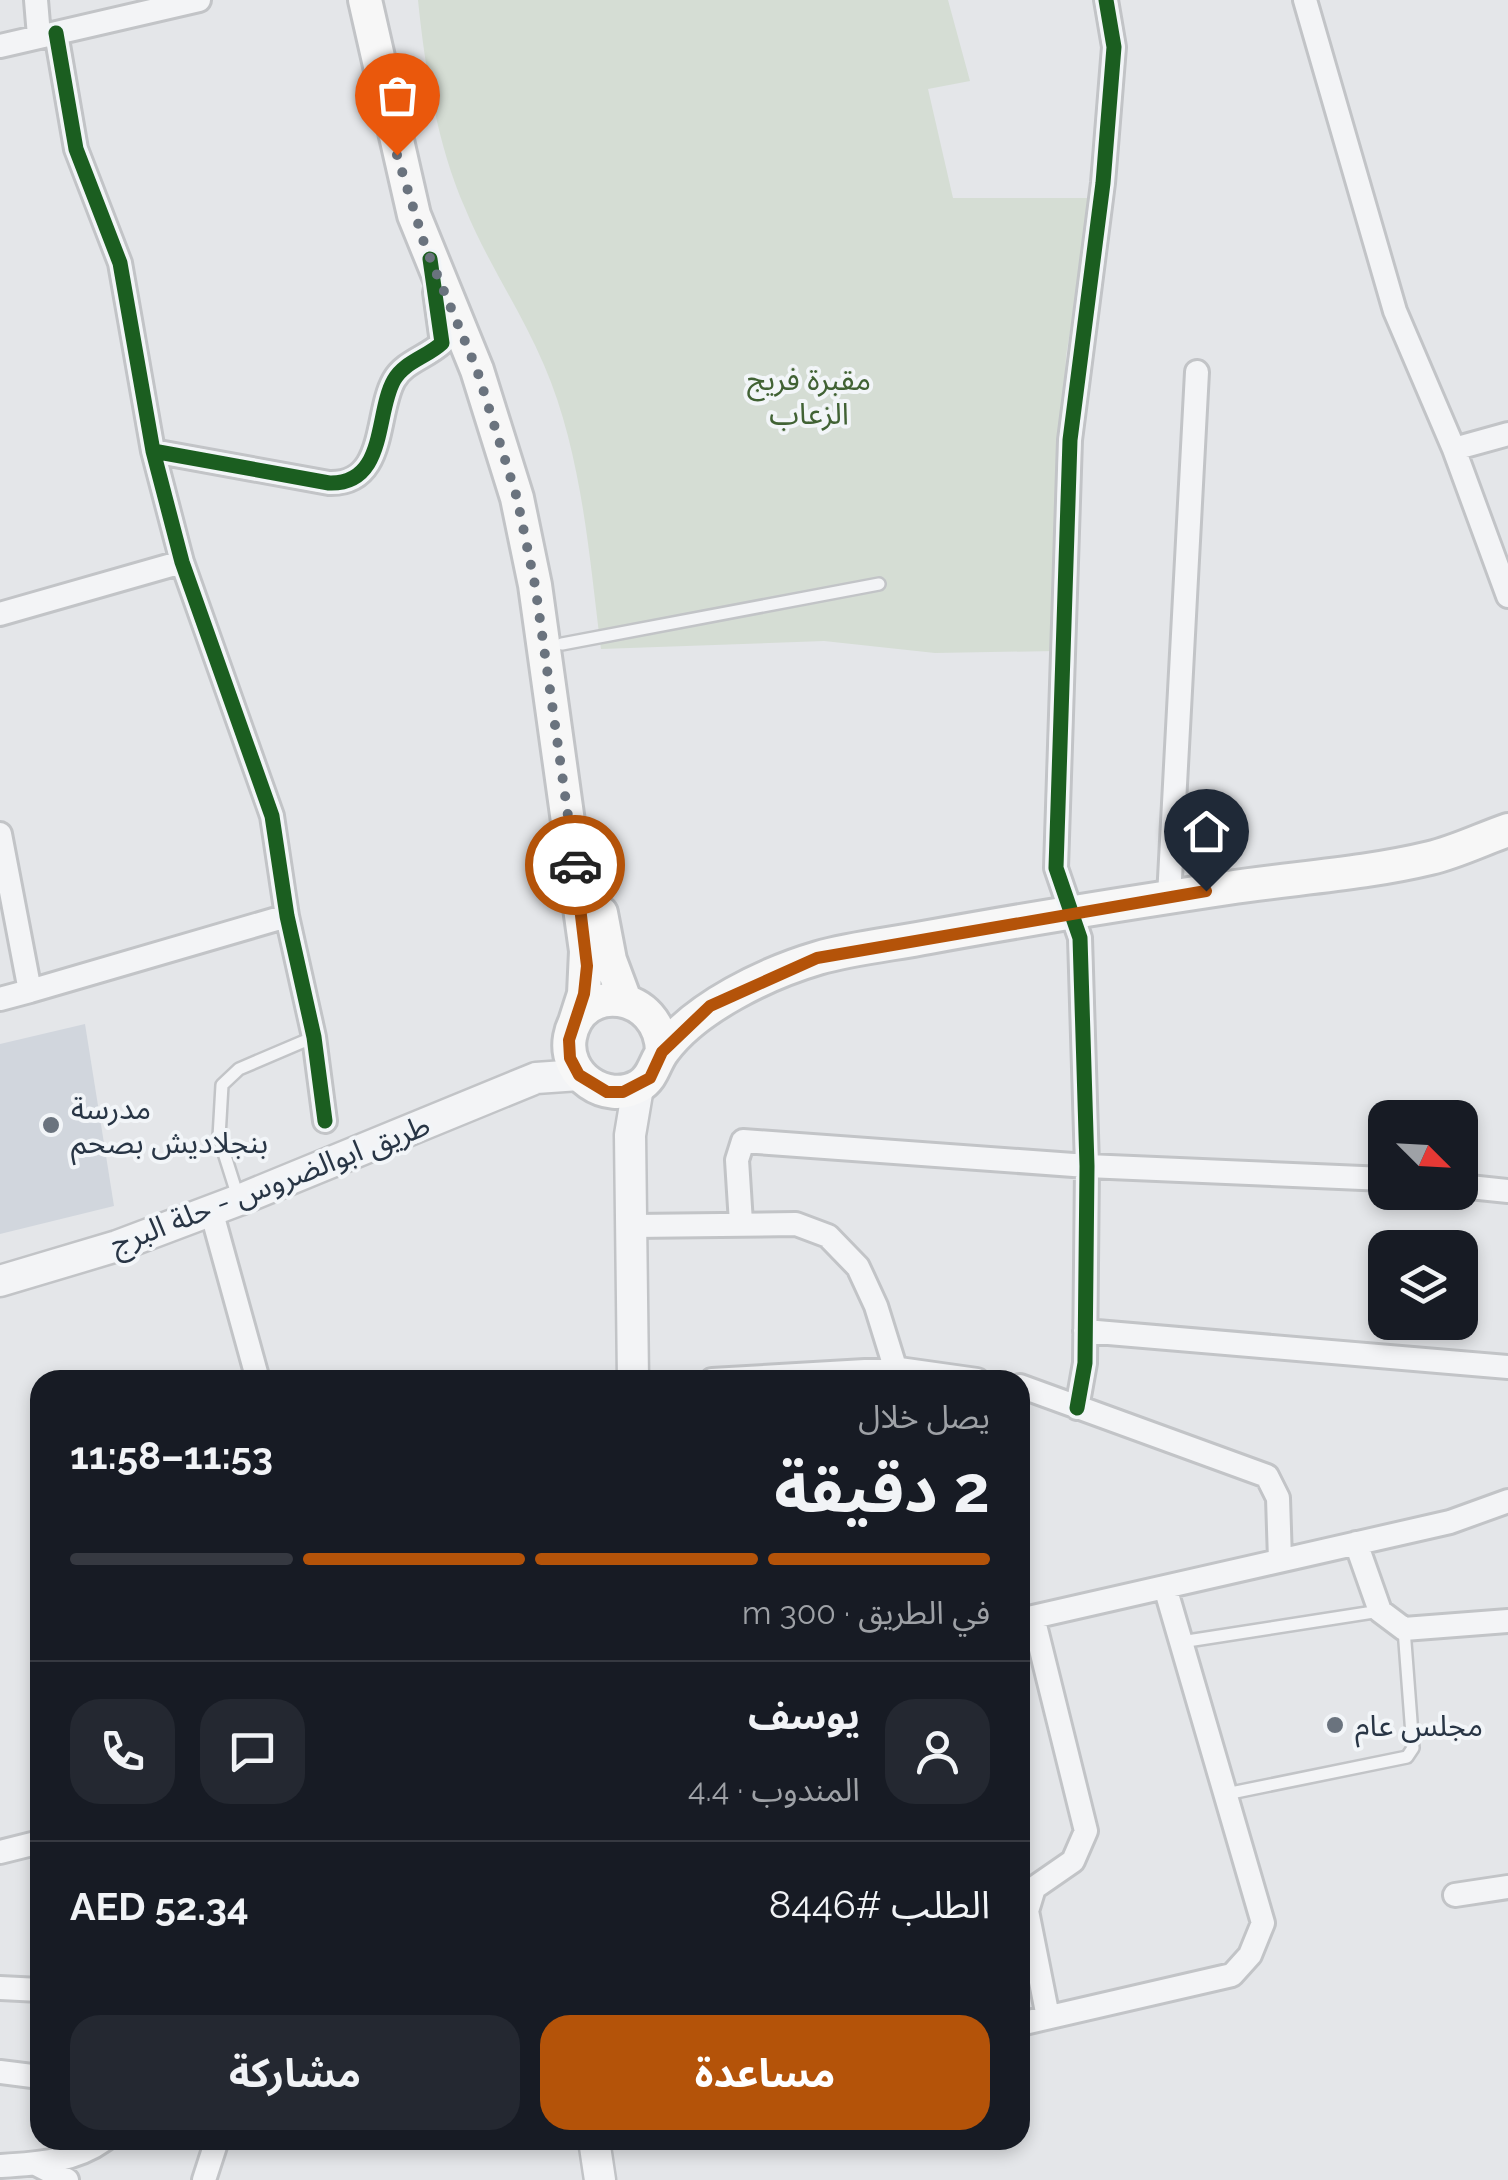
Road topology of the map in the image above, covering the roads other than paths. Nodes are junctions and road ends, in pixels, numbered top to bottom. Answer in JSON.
{"nodes":[{"id":1,"x":36,"y":0,"type":"edge"},
{"id":2,"x":200,"y":0,"type":"edge"},
{"id":3,"x":365,"y":0,"type":"edge"},
{"id":4,"x":384,"y":0,"type":"edge"},
{"id":5,"x":1106,"y":0,"type":"edge"},
{"id":6,"x":1306,"y":0,"type":"edge"},
{"id":7,"x":47,"y":34,"type":"junction"},
{"id":8,"x":0,"y":46,"type":"edge"},
{"id":9,"x":430,"y":259,"type":"junction"},
{"id":10,"x":1197,"y":372,"type":"dead end"},
{"id":11,"x":1508,"y":434,"type":"edge"},
{"id":12,"x":1454,"y":449,"type":"junction"},
{"id":13,"x":154,"y":452,"type":"junction"},
{"id":14,"x":182,"y":562,"type":"junction"},
{"id":15,"x":879,"y":584,"type":"dead end"},
{"id":16,"x":1508,"y":596,"type":"edge"},
{"id":17,"x":0,"y":614,"type":"edge"},
{"id":18,"x":562,"y":644,"type":"junction"},
{"id":19,"x":1508,"y":830,"type":"edge"},
{"id":20,"x":0,"y":834,"type":"edge"},
{"id":21,"x":1168,"y":897,"type":"junction"},
{"id":22,"x":1071,"y":911,"type":"junction"},
{"id":23,"x":288,"y":916,"type":"junction"},
{"id":24,"x":30,"y":991,"type":"junction"},
{"id":25,"x":0,"y":999,"type":"edge"},
{"id":26,"x":636,"y":1006,"type":"junction"},
{"id":27,"x":710,"y":1006,"type":"junction"},
{"id":28,"x":572,"y":1031,"type":"junction"},
{"id":29,"x":314,"y":1036,"type":"junction"},
{"id":30,"x":662,"y":1052,"type":"junction"},
{"id":31,"x":536,"y":1078,"type":"junction"},
{"id":32,"x":608,"y":1085,"type":"junction"},
{"id":33,"x":324,"y":1121,"type":"dead end"},
{"id":34,"x":1088,"y":1166,"type":"junction"},
{"id":35,"x":1368,"y":1178,"type":"edge"},
{"id":36,"x":1478,"y":1188,"type":"edge"},
{"id":37,"x":1508,"y":1190,"type":"edge"},
{"id":38,"x":225,"y":1205,"type":"junction"},
{"id":39,"x":741,"y":1223,"type":"junction"},
{"id":40,"x":634,"y":1226,"type":"junction"},
{"id":41,"x":0,"y":1282,"type":"edge"},
{"id":42,"x":1085,"y":1330,"type":"junction"},
{"id":43,"x":1508,"y":1367,"type":"edge"},
{"id":44,"x":256,"y":1370,"type":"edge"},
{"id":45,"x":632,"y":1370,"type":"edge"},
{"id":46,"x":896,"y":1370,"type":"edge"},
{"id":47,"x":1030,"y":1390,"type":"edge"},
{"id":48,"x":1076,"y":1408,"type":"junction"},
{"id":49,"x":1508,"y":1500,"type":"edge"},
{"id":50,"x":1356,"y":1543,"type":"junction"},
{"id":51,"x":1280,"y":1560,"type":"junction"},
{"id":52,"x":1165,"y":1587,"type":"junction"},
{"id":53,"x":1380,"y":1611,"type":"junction"},
{"id":54,"x":1030,"y":1617,"type":"edge"},
{"id":55,"x":1508,"y":1622,"type":"edge"},
{"id":56,"x":1030,"y":1629,"type":"edge"},
{"id":57,"x":1404,"y":1629,"type":"junction"},
{"id":58,"x":1181,"y":1642,"type":"junction"},
{"id":59,"x":1226,"y":1794,"type":"junction"},
{"id":60,"x":30,"y":1844,"type":"edge"},
{"id":61,"x":0,"y":1852,"type":"edge"},
{"id":62,"x":1508,"y":1886,"type":"edge"},
{"id":63,"x":1455,"y":1895,"type":"dead end"},
{"id":64,"x":1030,"y":1901,"type":"edge"},
{"id":65,"x":1030,"y":1926,"type":"edge"},
{"id":66,"x":0,"y":1988,"type":"edge"},
{"id":67,"x":30,"y":1990,"type":"edge"},
{"id":68,"x":1048,"y":2017,"type":"junction"},
{"id":69,"x":1030,"y":2022,"type":"edge"},
{"id":70,"x":0,"y":2072,"type":"edge"},
{"id":71,"x":30,"y":2076,"type":"edge"},
{"id":72,"x":89,"y":2150,"type":"edge"},
{"id":73,"x":214,"y":2150,"type":"edge"},
{"id":74,"x":596,"y":2150,"type":"edge"},
{"id":75,"x":36,"y":2164,"type":"junction"},
{"id":76,"x":0,"y":2166,"type":"edge"},
{"id":77,"x":66,"y":2180,"type":"edge"},
{"id":78,"x":204,"y":2180,"type":"edge"},
{"id":79,"x":600,"y":2180,"type":"edge"}],
"edges":[{"from":1,"to":7,"type":"street"},
{"from":2,"to":7,"type":"street"},
{"from":3,"to":9,"type":"main road"},
{"from":4,"to":18,"type":"main road"},
{"from":5,"to":22,"type":"street"},
{"from":6,"to":12,"type":"street"},
{"from":7,"to":8,"type":"street"},
{"from":7,"to":13,"type":"street"},
{"from":9,"to":13,"type":"street"},
{"from":9,"to":28,"type":"main road"},
{"from":10,"to":21,"type":"street"},
{"from":11,"to":12,"type":"street"},
{"from":12,"to":16,"type":"street"},
{"from":13,"to":14,"type":"street"},
{"from":14,"to":17,"type":"street"},
{"from":14,"to":23,"type":"street"},
{"from":15,"to":18,"type":"lane"},
{"from":18,"to":26,"type":"main road"},
{"from":19,"to":21,"type":"main road"},
{"from":20,"to":24,"type":"street"},
{"from":21,"to":22,"type":"main road"},
{"from":22,"to":27,"type":"main road"},
{"from":22,"to":34,"type":"street"},
{"from":23,"to":24,"type":"street"},
{"from":23,"to":29,"type":"street"},
{"from":24,"to":25,"type":"street"},
{"from":26,"to":27,"type":"main road"},
{"from":26,"to":28,"type":"main road"},
{"from":26,"to":30,"type":"main road"},
{"from":27,"to":30,"type":"main road"},
{"from":28,"to":31,"type":"street","name":"طريق ابوالضروس - حلة البرج"},
{"from":28,"to":32,"type":"main road"},
{"from":29,"to":33,"type":"street"},
{"from":29,"to":38,"type":"lane"},
{"from":30,"to":32,"type":"main road"},
{"from":31,"to":32,"type":"street","name":"طريق ابوالضروس - حلة البرج"},
{"from":31,"to":38,"type":"street","name":"طريق ابوالضروس - حلة البرج"},
{"from":32,"to":40,"type":"street"},
{"from":34,"to":35,"type":"street"},
{"from":34,"to":39,"type":"street"},
{"from":34,"to":42,"type":"street"},
{"from":36,"to":37,"type":"street"},
{"from":38,"to":41,"type":"street","name":"طريق ابوالضروس - حلة البرج"},
{"from":38,"to":44,"type":"street"},
{"from":39,"to":40,"type":"street"},
{"from":39,"to":46,"type":"street"},
{"from":40,"to":45,"type":"street"},
{"from":42,"to":43,"type":"street"},
{"from":42,"to":48,"type":"street"},
{"from":47,"to":48,"type":"street"},
{"from":48,"to":51,"type":"street"},
{"from":49,"to":50,"type":"street"},
{"from":50,"to":51,"type":"street"},
{"from":50,"to":53,"type":"street"},
{"from":51,"to":52,"type":"street"},
{"from":52,"to":54,"type":"street"},
{"from":52,"to":58,"type":"street"},
{"from":53,"to":57,"type":"street"},
{"from":53,"to":58,"type":"lane"},
{"from":55,"to":57,"type":"street"},
{"from":56,"to":64,"type":"street"},
{"from":57,"to":59,"type":"lane"},
{"from":58,"to":59,"type":"street"},
{"from":59,"to":68,"type":"street"},
{"from":60,"to":61,"type":"street"},
{"from":62,"to":63,"type":"street"},
{"from":65,"to":68,"type":"street"},
{"from":66,"to":67,"type":"street"},
{"from":68,"to":69,"type":"street"},
{"from":70,"to":71,"type":"street"},
{"from":72,"to":75,"type":"street"},
{"from":73,"to":78,"type":"street"},
{"from":74,"to":79,"type":"street"},
{"from":75,"to":76,"type":"street"},
{"from":75,"to":77,"type":"street"}]}
